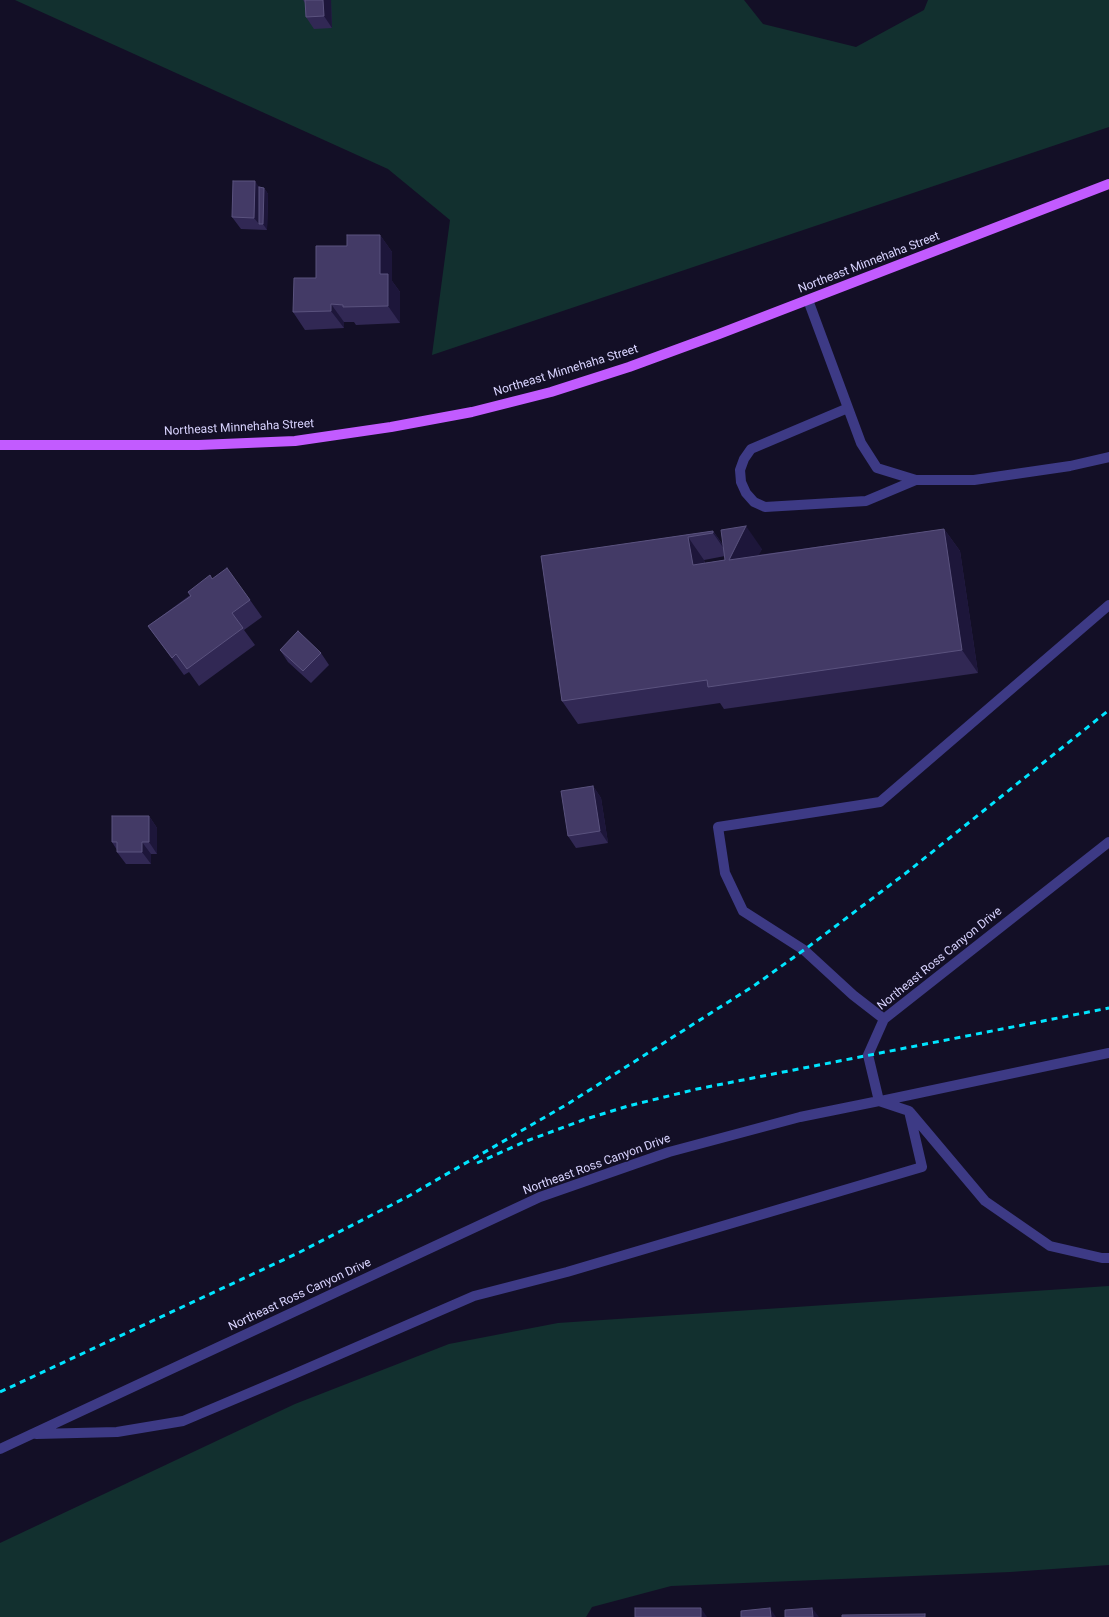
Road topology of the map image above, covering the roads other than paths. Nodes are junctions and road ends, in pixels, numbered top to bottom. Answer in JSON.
{"nodes":[{"id":1,"x":1109,"y":184,"type":"edge"},
{"id":2,"x":808,"y":300,"type":"junction"},
{"id":3,"x":848,"y":408,"type":"junction"},
{"id":4,"x":0,"y":445,"type":"edge"},
{"id":5,"x":1109,"y":457,"type":"edge"},
{"id":6,"x":916,"y":480,"type":"junction"},
{"id":7,"x":1109,"y":605,"type":"edge"},
{"id":8,"x":1109,"y":842,"type":"edge"},
{"id":9,"x":884,"y":1019,"type":"junction"},
{"id":10,"x":1109,"y":1053,"type":"edge"},
{"id":11,"x":879,"y":1101,"type":"junction"},
{"id":12,"x":909,"y":1111,"type":"junction"},
{"id":13,"x":1109,"y":1258,"type":"edge"},
{"id":14,"x":32,"y":1434,"type":"junction"},
{"id":15,"x":0,"y":1449,"type":"edge"}],
"edges":[{"from":1,"to":2,"type":"main road","name":"Northeast Minnehaha Street"},
{"from":2,"to":3,"type":"lane"},
{"from":2,"to":4,"type":"main road","name":"Northeast Minnehaha Street"},
{"from":3,"to":6,"type":"lane"},
{"from":3,"to":6,"type":"lane"},
{"from":5,"to":6,"type":"lane"},
{"from":7,"to":9,"type":"lane"},
{"from":8,"to":9,"type":"lane","name":"Northeast Ross Canyon Drive"},
{"from":9,"to":11,"type":"lane","name":"Northeast Ross Canyon Drive"},
{"from":10,"to":11,"type":"lane"},
{"from":11,"to":12,"type":"lane"},
{"from":11,"to":14,"type":"lane","name":"Northeast Ross Canyon Drive"},
{"from":12,"to":13,"type":"lane"},
{"from":12,"to":14,"type":"lane"},
{"from":14,"to":15,"type":"lane","name":"Northeast Ross Canyon Drive"}]}
